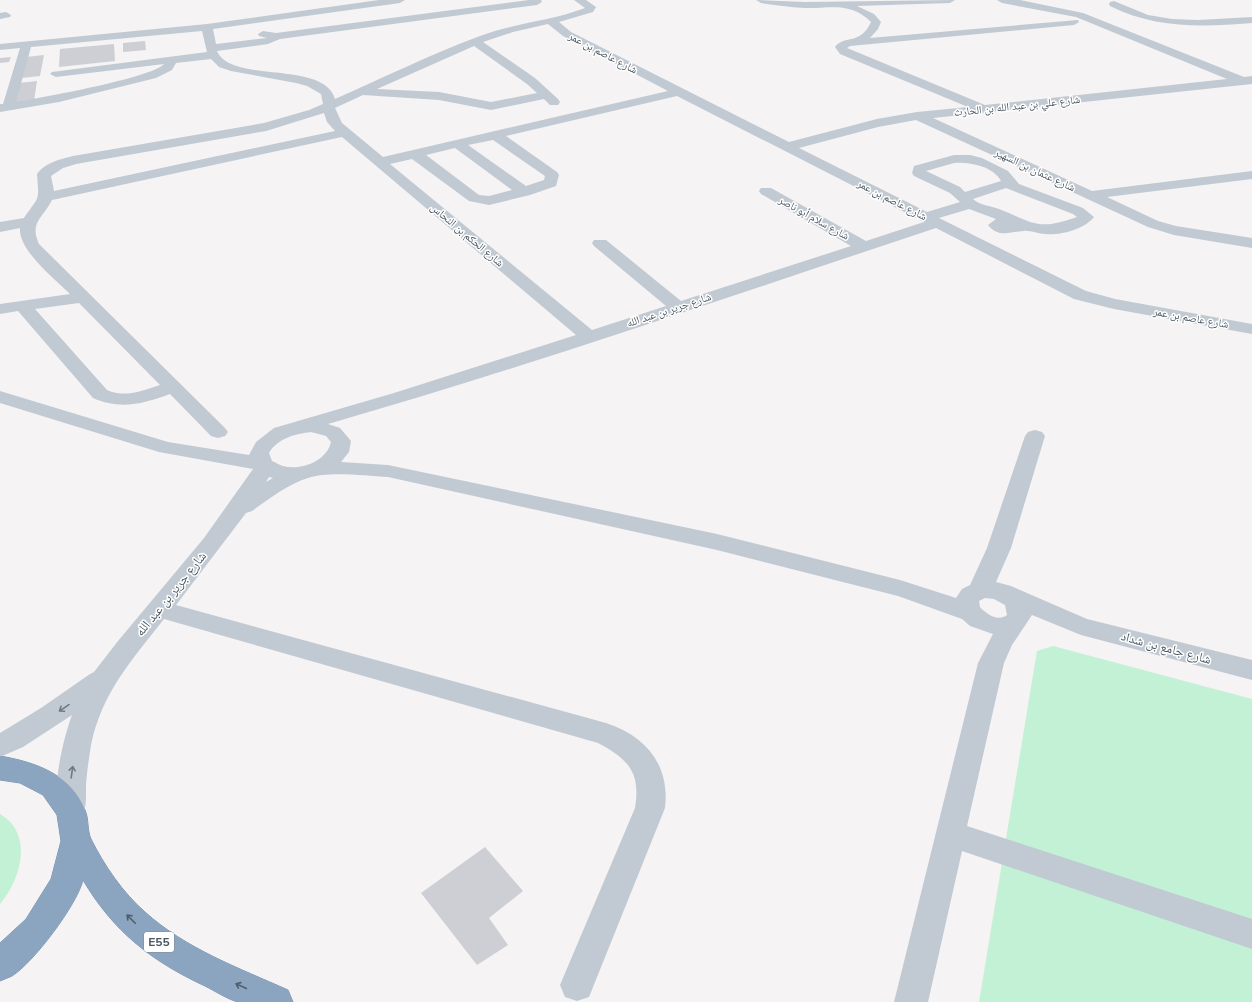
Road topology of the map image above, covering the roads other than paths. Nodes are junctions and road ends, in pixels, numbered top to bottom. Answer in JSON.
{"nodes":[{"id":1,"x":400,"y":0,"type":"edge"},
{"id":2,"x":579,"y":0,"type":"edge"},
{"id":3,"x":761,"y":0,"type":"edge"},
{"id":4,"x":919,"y":0,"type":"edge"},
{"id":5,"x":950,"y":0,"type":"edge"},
{"id":6,"x":1002,"y":0,"type":"edge"},
{"id":7,"x":537,"y":2,"type":"dead end"},
{"id":8,"x":843,"y":2,"type":"edge"},
{"id":9,"x":1114,"y":4,"type":"dead end"},
{"id":10,"x":550,"y":20,"type":"junction"},
{"id":11,"x":1252,"y":20,"type":"edge"},
{"id":12,"x":1074,"y":22,"type":"dead end"},
{"id":13,"x":207,"y":27,"type":"junction"},
{"id":14,"x":474,"y":41,"type":"junction"},
{"id":15,"x":62,"y":42,"type":"junction"},
{"id":16,"x":860,"y":42,"type":"junction"},
{"id":17,"x":0,"y":47,"type":"edge"},
{"id":18,"x":25,"y":47,"type":"junction"},
{"id":19,"x":212,"y":48,"type":"junction"},
{"id":20,"x":0,"y":51,"type":"edge"},
{"id":21,"x":171,"y":60,"type":"junction"},
{"id":22,"x":57,"y":64,"type":"junction"},
{"id":23,"x":1248,"y":81,"type":"edge"},
{"id":24,"x":360,"y":91,"type":"junction"},
{"id":25,"x":679,"y":92,"type":"junction"},
{"id":26,"x":547,"y":95,"type":"junction"},
{"id":27,"x":59,"y":98,"type":"junction"},
{"id":28,"x":556,"y":105,"type":"dead end"},
{"id":29,"x":330,"y":106,"type":"junction"},
{"id":30,"x":4,"y":108,"type":"edge"},
{"id":31,"x":985,"y":109,"type":"junction"},
{"id":32,"x":917,"y":116,"type":"junction"},
{"id":33,"x":344,"y":133,"type":"junction"},
{"id":34,"x":495,"y":135,"type":"junction"},
{"id":35,"x":458,"y":144,"type":"junction"},
{"id":36,"x":786,"y":147,"type":"junction"},
{"id":37,"x":415,"y":154,"type":"junction"},
{"id":38,"x":380,"y":162,"type":"junction"},
{"id":39,"x":1252,"y":175,"type":"edge"},
{"id":40,"x":1008,"y":183,"type":"junction"},
{"id":41,"x":766,"y":191,"type":"dead end"},
{"id":42,"x":525,"y":192,"type":"junction"},
{"id":43,"x":1028,"y":192,"type":"junction"},
{"id":44,"x":1091,"y":196,"type":"junction"},
{"id":45,"x":46,"y":197,"type":"junction"},
{"id":46,"x":971,"y":203,"type":"junction"},
{"id":47,"x":930,"y":220,"type":"junction"},
{"id":48,"x":29,"y":222,"type":"junction"},
{"id":49,"x":0,"y":227,"type":"edge"},
{"id":50,"x":1252,"y":242,"type":"edge"},
{"id":51,"x":600,"y":243,"type":"dead end"},
{"id":52,"x":863,"y":246,"type":"junction"},
{"id":53,"x":82,"y":297,"type":"junction"},
{"id":54,"x":22,"y":306,"type":"junction"},
{"id":55,"x":678,"y":307,"type":"junction"},
{"id":56,"x":0,"y":309,"type":"edge"},
{"id":57,"x":1252,"y":329,"type":"edge"},
{"id":58,"x":589,"y":337,"type":"junction"},
{"id":59,"x":172,"y":387,"type":"junction"},
{"id":60,"x":0,"y":397,"type":"edge"},
{"id":61,"x":401,"y":397,"type":"junction"},
{"id":62,"x":108,"y":399,"type":"junction"},
{"id":63,"x":134,"y":400,"type":"junction"},
{"id":64,"x":81,"y":423,"type":"junction"},
{"id":65,"x":298,"y":427,"type":"junction"},
{"id":66,"x":107,"y":431,"type":"junction"},
{"id":67,"x":218,"y":432,"type":"dead end"},
{"id":68,"x":1035,"y":436,"type":"dead end"},
{"id":69,"x":267,"y":441,"type":"junction"},
{"id":70,"x":341,"y":443,"type":"junction"},
{"id":71,"x":203,"y":453,"type":"junction"},
{"id":72,"x":264,"y":466,"type":"junction"},
{"id":73,"x":388,"y":471,"type":"junction"},
{"id":74,"x":307,"y":472,"type":"junction"},
{"id":75,"x":237,"y":512,"type":"junction"},
{"id":76,"x":999,"y":548,"type":"junction"},
{"id":77,"x":974,"y":602,"type":"junction"},
{"id":78,"x":159,"y":609,"type":"junction"},
{"id":79,"x":1013,"y":609,"type":"junction"},
{"id":80,"x":991,"y":663,"type":"junction"},
{"id":81,"x":1252,"y":670,"type":"edge"},
{"id":82,"x":106,"y":675,"type":"junction"},
{"id":83,"x":0,"y":746,"type":"edge"},
{"id":84,"x":0,"y":768,"type":"edge"},
{"id":85,"x":74,"y":826,"type":"junction"},
{"id":86,"x":951,"y":834,"type":"junction"},
{"id":87,"x":1252,"y":934,"type":"edge"},
{"id":88,"x":0,"y":965,"type":"edge"},
{"id":89,"x":577,"y":985,"type":"dead end"},
{"id":90,"x":276,"y":1002,"type":"edge"},
{"id":91,"x":911,"y":1002,"type":"edge"}],
"edges":[{"from":1,"to":13,"type":"street"},
{"from":2,"to":10,"type":"street"},
{"from":3,"to":8,"type":"street"},
{"from":4,"to":5,"type":"street"},
{"from":4,"to":8,"type":"street"},
{"from":6,"to":23,"type":"street"},
{"from":7,"to":19,"type":"street"},
{"from":8,"to":16,"type":"street"},
{"from":9,"to":11,"type":"street"},
{"from":10,"to":14,"type":"street"},
{"from":10,"to":25,"type":"street","name":"شارع عاصم بن عمر"},
{"from":12,"to":16,"type":"street"},
{"from":13,"to":15,"type":"street"},
{"from":13,"to":19,"type":"street"},
{"from":14,"to":24,"type":"street"},
{"from":14,"to":26,"type":"street"},
{"from":15,"to":18,"type":"street"},
{"from":15,"to":22,"type":"street"},
{"from":16,"to":31,"type":"street"},
{"from":17,"to":18,"type":"street"},
{"from":18,"to":20,"type":"street"},
{"from":18,"to":30,"type":"street"},
{"from":19,"to":21,"type":"street"},
{"from":19,"to":29,"type":"street","name":"شارع الحكم بن النحاس"},
{"from":21,"to":22,"type":"street"},
{"from":21,"to":27,"type":"street"},
{"from":22,"to":27,"type":"street"},
{"from":23,"to":31,"type":"street","name":"شارع علي بن عبد الله بن الحارث"},
{"from":24,"to":26,"type":"street"},
{"from":24,"to":29,"type":"street"},
{"from":25,"to":34,"type":"street"},
{"from":25,"to":36,"type":"street","name":"شارع عاصم بن عمر"},
{"from":26,"to":28,"type":"street"},
{"from":27,"to":30,"type":"street"},
{"from":29,"to":33,"type":"street","name":"شارع الحكم بن النحاس"},
{"from":29,"to":45,"type":"street"},
{"from":31,"to":32,"type":"street","name":"شارع علي بن عبد الله بن الحارث"},
{"from":32,"to":36,"type":"street","name":"شارع علي بن عبد الله بن الحارث"},
{"from":32,"to":44,"type":"street","name":"شارع عثمان بن السهير"},
{"from":33,"to":38,"type":"street","name":"شارع الحكم بن النحاس"},
{"from":33,"to":45,"type":"street"},
{"from":34,"to":35,"type":"street"},
{"from":34,"to":42,"type":"street"},
{"from":35,"to":37,"type":"street"},
{"from":35,"to":42,"type":"street"},
{"from":36,"to":47,"type":"street","name":"شارع عاصم بن عمر"},
{"from":37,"to":38,"type":"street"},
{"from":37,"to":42,"type":"street"},
{"from":38,"to":58,"type":"street","name":"شارع الحكم بن النحاس"},
{"from":39,"to":44,"type":"street"},
{"from":40,"to":43,"type":"street"},
{"from":40,"to":46,"type":"street"},
{"from":40,"to":46,"type":"street"},
{"from":41,"to":52,"type":"street","name":"شارع سلام أبو ناصر"},
{"from":43,"to":46,"type":"street"},
{"from":43,"to":46,"type":"street"},
{"from":44,"to":50,"type":"street","name":"شارع عثمان بن السهير"},
{"from":45,"to":48,"type":"street"},
{"from":46,"to":47,"type":"street","name":"شارع جرير بن عبد الله"},
{"from":47,"to":52,"type":"street","name":"شارع جرير بن عبد الله"},
{"from":47,"to":57,"type":"street","name":"شارع عاصم بن عمر"},
{"from":48,"to":49,"type":"street"},
{"from":48,"to":53,"type":"street"},
{"from":51,"to":55,"type":"street"},
{"from":52,"to":55,"type":"street","name":"شارع جرير بن عبد الله"},
{"from":53,"to":54,"type":"street"},
{"from":53,"to":59,"type":"street"},
{"from":54,"to":56,"type":"street"},
{"from":54,"to":62,"type":"street"},
{"from":55,"to":58,"type":"street","name":"شارع جرير بن عبد الله"},
{"from":58,"to":61,"type":"street","name":"شارع جرير بن عبد الله"},
{"from":59,"to":63,"type":"street"},
{"from":59,"to":67,"type":"street"},
{"from":60,"to":64,"type":"street"},
{"from":61,"to":65,"type":"street","name":"شارع جرير بن عبد الله"},
{"from":61,"to":70,"type":"street","name":"شارع جرير بن عبد الله"},
{"from":62,"to":63,"type":"street"},
{"from":62,"to":64,"type":"street"},
{"from":63,"to":66,"type":"street"},
{"from":64,"to":66,"type":"street"},
{"from":65,"to":69,"type":"street","name":"شارع جرير بن عبد الله"},
{"from":65,"to":70,"type":"street"},
{"from":66,"to":71,"type":"street"},
{"from":68,"to":76,"type":"street"},
{"from":69,"to":71,"type":"street","name":"شارع جرير بن عبد الله"},
{"from":69,"to":72,"type":"street"},
{"from":70,"to":73,"type":"street"},
{"from":70,"to":74,"type":"street","name":"شارع جرير بن عبد الله"},
{"from":71,"to":72,"type":"street"},
{"from":72,"to":74,"type":"street"},
{"from":72,"to":75,"type":"street","name":"شارع جرير بن عبد الله"},
{"from":73,"to":74,"type":"street"},
{"from":73,"to":77,"type":"street"},
{"from":74,"to":75,"type":"street","name":"شارع جرير بن عبد الله"},
{"from":75,"to":78,"type":"street","name":"شارع جرير بن عبد الله"},
{"from":76,"to":77,"type":"street"},
{"from":76,"to":79,"type":"street"},
{"from":77,"to":79,"type":"street"},
{"from":77,"to":79,"type":"street"},
{"from":77,"to":80,"type":"street"},
{"from":78,"to":82,"type":"street","name":"شارع جرير بن عبد الله"},
{"from":78,"to":89,"type":"street"},
{"from":79,"to":80,"type":"street"},
{"from":79,"to":81,"type":"street","name":"شارع جامع بن شداد"},
{"from":80,"to":86,"type":"street"},
{"from":82,"to":83,"type":"street","name":"شارع جرير بن عبد الله","one_way":true},
{"from":85,"to":82,"type":"street","name":"شارع جرير بن عبد الله","one_way":true},
{"from":84,"to":85,"type":"highway"},
{"from":85,"to":88,"type":"highway"},
{"from":90,"to":85,"type":"highway","number":"E55","one_way":true},
{"from":86,"to":87,"type":"street"},
{"from":86,"to":91,"type":"street"}]}
